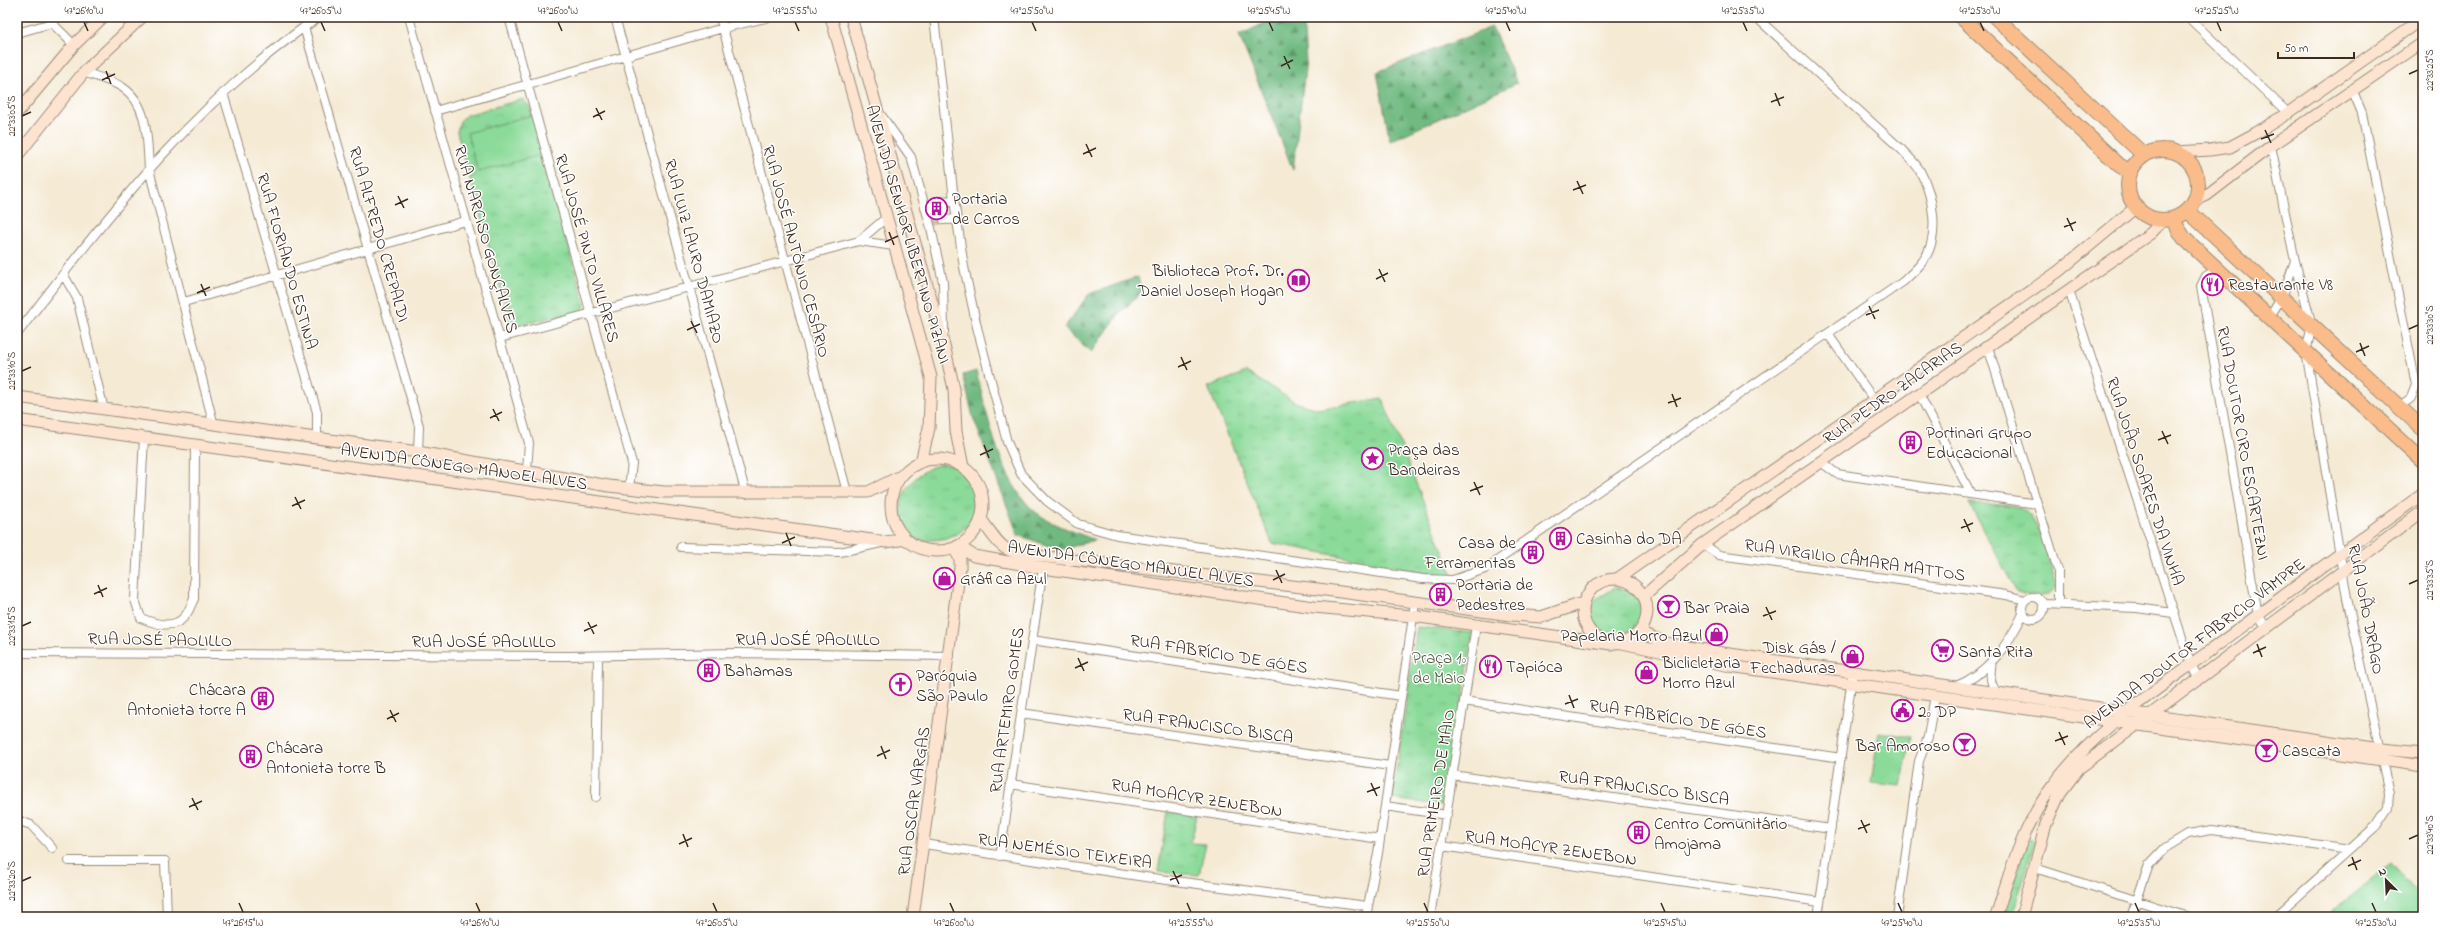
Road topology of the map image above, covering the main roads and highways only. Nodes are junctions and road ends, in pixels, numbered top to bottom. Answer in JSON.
{"nodes":[{"id":1,"x":1961,"y":17,"type":"edge"},
{"id":2,"x":1995,"y":17,"type":"edge"},
{"id":3,"x":2144,"y":155,"type":"junction"},
{"id":4,"x":2130,"y":172,"type":"junction"},
{"id":5,"x":2191,"y":205,"type":"junction"},
{"id":6,"x":2167,"y":219,"type":"junction"},
{"id":7,"x":2423,"y":429,"type":"edge"},
{"id":8,"x":2423,"y":461,"type":"edge"}],
"edges":[{"from":1,"to":4,"type":"highway"},
{"from":2,"to":3,"type":"highway"},
{"from":3,"to":4,"type":"highway"},
{"from":3,"to":5,"type":"highway"},
{"from":4,"to":6,"type":"highway"},
{"from":5,"to":6,"type":"highway"},
{"from":5,"to":7,"type":"highway"},
{"from":6,"to":8,"type":"highway"}]}
